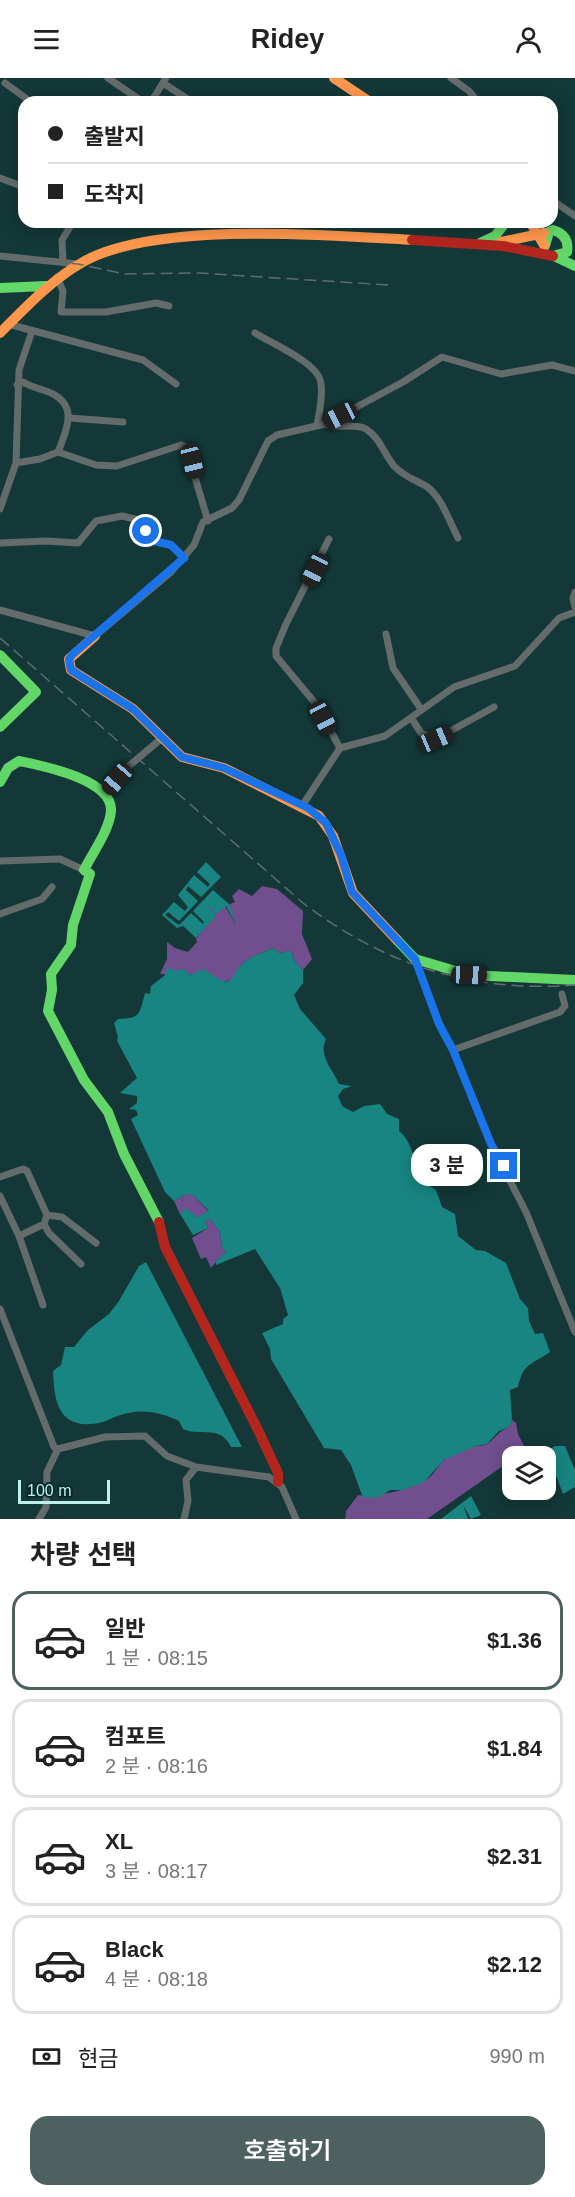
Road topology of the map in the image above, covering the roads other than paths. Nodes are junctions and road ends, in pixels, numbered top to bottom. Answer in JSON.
{"nodes":[{"id":1,"x":108,"y":78,"type":"edge"},
{"id":2,"x":334,"y":78,"type":"edge"},
{"id":3,"x":451,"y":78,"type":"edge"},
{"id":4,"x":4,"y":80,"type":"edge"},
{"id":5,"x":165,"y":80,"type":"edge"},
{"id":6,"x":24,"y":96,"type":"edge"},
{"id":7,"x":134,"y":96,"type":"edge"},
{"id":8,"x":155,"y":96,"type":"edge"},
{"id":9,"x":185,"y":96,"type":"edge"},
{"id":10,"x":361,"y":96,"type":"edge"},
{"id":11,"x":473,"y":96,"type":"edge"},
{"id":12,"x":0,"y":178,"type":"edge"},
{"id":13,"x":18,"y":185,"type":"edge"},
{"id":14,"x":558,"y":204,"type":"edge"},
{"id":15,"x":575,"y":216,"type":"edge"},
{"id":16,"x":69,"y":228,"type":"edge"},
{"id":17,"x":501,"y":228,"type":"edge"},
{"id":18,"x":534,"y":228,"type":"edge"},
{"id":19,"x":550,"y":228,"type":"edge"},
{"id":20,"x":550,"y":228,"type":"edge"},
{"id":21,"x":554,"y":228,"type":"edge"},
{"id":22,"x":565,"y":232,"type":"junction"},
{"id":23,"x":539,"y":235,"type":"junction"},
{"id":24,"x":575,"y":240,"type":"edge"},
{"id":25,"x":483,"y":245,"type":"junction"},
{"id":26,"x":544,"y":246,"type":"junction"},
{"id":27,"x":0,"y":256,"type":"edge"},
{"id":28,"x":553,"y":256,"type":"junction"},
{"id":29,"x":63,"y":261,"type":"junction"},
{"id":30,"x":78,"y":264,"type":"junction"},
{"id":31,"x":575,"y":266,"type":"edge"},
{"id":32,"x":57,"y":277,"type":"junction"},
{"id":33,"x":46,"y":286,"type":"junction"},
{"id":34,"x":15,"y":287,"type":"junction"},
{"id":35,"x":0,"y":288,"type":"edge"},
{"id":36,"x":31,"y":301,"type":"junction"},
{"id":37,"x":169,"y":306,"type":"dead end"},
{"id":38,"x":8,"y":324,"type":"junction"},
{"id":39,"x":32,"y":331,"type":"junction"},
{"id":40,"x":0,"y":333,"type":"edge"},
{"id":41,"x":255,"y":333,"type":"dead end"},
{"id":42,"x":575,"y":371,"type":"edge"},
{"id":43,"x":176,"y":384,"type":"dead end"},
{"id":44,"x":17,"y":386,"type":"junction"},
{"id":45,"x":70,"y":418,"type":"junction"},
{"id":46,"x":123,"y":422,"type":"dead end"},
{"id":47,"x":325,"y":424,"type":"junction"},
{"id":48,"x":317,"y":426,"type":"junction"},
{"id":49,"x":58,"y":452,"type":"junction"},
{"id":50,"x":16,"y":463,"type":"junction"},
{"id":51,"x":0,"y":510,"type":"edge"},
{"id":52,"x":208,"y":521,"type":"junction"},
{"id":53,"x":458,"y":537,"type":"dead end"},
{"id":54,"x":329,"y":539,"type":"dead end"},
{"id":55,"x":0,"y":543,"type":"edge"},
{"id":56,"x":184,"y":558,"type":"junction"},
{"id":57,"x":575,"y":592,"type":"edge"},
{"id":58,"x":575,"y":607,"type":"edge"},
{"id":59,"x":0,"y":610,"type":"edge"},
{"id":60,"x":575,"y":612,"type":"edge"},
{"id":61,"x":386,"y":634,"type":"dead end"},
{"id":62,"x":95,"y":636,"type":"junction"},
{"id":63,"x":0,"y":655,"type":"edge"},
{"id":64,"x":494,"y":707,"type":"dead end"},
{"id":65,"x":421,"y":709,"type":"junction"},
{"id":66,"x":412,"y":719,"type":"junction"},
{"id":67,"x":0,"y":727,"type":"edge"},
{"id":68,"x":162,"y":738,"type":"junction"},
{"id":69,"x":340,"y":748,"type":"junction"},
{"id":70,"x":0,"y":782,"type":"edge"},
{"id":71,"x":105,"y":793,"type":"junction"},
{"id":72,"x":302,"y":806,"type":"junction"},
{"id":73,"x":0,"y":861,"type":"edge"},
{"id":74,"x":84,"y":870,"type":"junction"},
{"id":75,"x":51,"y":887,"type":"dead end"},
{"id":76,"x":0,"y":914,"type":"edge"},
{"id":77,"x":415,"y":959,"type":"junction"},
{"id":78,"x":575,"y":980,"type":"edge"},
{"id":79,"x":562,"y":994,"type":"dead end"},
{"id":80,"x":453,"y":1050,"type":"junction"},
{"id":81,"x":0,"y":1177,"type":"edge"},
{"id":82,"x":0,"y":1196,"type":"edge"},
{"id":83,"x":47,"y":1215,"type":"junction"},
{"id":84,"x":44,"y":1224,"type":"junction"},
{"id":85,"x":19,"y":1236,"type":"junction"},
{"id":86,"x":96,"y":1243,"type":"dead end"},
{"id":87,"x":81,"y":1264,"type":"dead end"},
{"id":88,"x":43,"y":1305,"type":"dead end"},
{"id":89,"x":0,"y":1310,"type":"edge"},
{"id":90,"x":575,"y":1332,"type":"edge"},
{"id":91,"x":58,"y":1449,"type":"junction"},
{"id":92,"x":196,"y":1467,"type":"junction"},
{"id":93,"x":278,"y":1482,"type":"junction"},
{"id":94,"x":39,"y":1519,"type":"edge"},
{"id":95,"x":184,"y":1519,"type":"edge"},
{"id":96,"x":296,"y":1519,"type":"edge"}],
"edges":[{"from":1,"to":7,"type":"street"},
{"from":2,"to":10,"type":"street"},
{"from":3,"to":11,"type":"street"},
{"from":4,"to":6,"type":"street"},
{"from":5,"to":8,"type":"street"},
{"from":5,"to":9,"type":"street"},
{"from":12,"to":13,"type":"street"},
{"from":14,"to":15,"type":"street"},
{"from":16,"to":29,"type":"street"},
{"from":17,"to":25,"type":"street"},
{"from":18,"to":23,"type":"street"},
{"from":19,"to":23,"type":"street"},
{"from":20,"to":26,"type":"street"},
{"from":21,"to":22,"type":"street"},
{"from":22,"to":24,"type":"street"},
{"from":22,"to":28,"type":"street"},
{"from":23,"to":25,"type":"street"},
{"from":23,"to":26,"type":"street"},
{"from":25,"to":28,"type":"street"},
{"from":25,"to":30,"type":"street"},
{"from":26,"to":28,"type":"street"},
{"from":27,"to":29,"type":"street"},
{"from":28,"to":31,"type":"street"},
{"from":29,"to":30,"type":"street"},
{"from":30,"to":32,"type":"street"},
{"from":32,"to":33,"type":"street"},
{"from":32,"to":37,"type":"street"},
{"from":33,"to":34,"type":"street"},
{"from":33,"to":36,"type":"street"},
{"from":34,"to":35,"type":"street"},
{"from":34,"to":36,"type":"street"},
{"from":36,"to":38,"type":"street"},
{"from":38,"to":39,"type":"street"},
{"from":38,"to":40,"type":"street"},
{"from":39,"to":43,"type":"street"},
{"from":39,"to":44,"type":"street"},
{"from":41,"to":48,"type":"street"},
{"from":42,"to":47,"type":"street"},
{"from":44,"to":45,"type":"street"},
{"from":44,"to":50,"type":"street"},
{"from":45,"to":46,"type":"street"},
{"from":45,"to":49,"type":"street"},
{"from":47,"to":48,"type":"street"},
{"from":47,"to":53,"type":"street"},
{"from":48,"to":52,"type":"street"},
{"from":49,"to":50,"type":"street"},
{"from":49,"to":52,"type":"street"},
{"from":50,"to":51,"type":"street"},
{"from":52,"to":56,"type":"street"},
{"from":54,"to":69,"type":"street"},
{"from":55,"to":56,"type":"street"},
{"from":56,"to":62,"type":"street"},
{"from":57,"to":58,"type":"street"},
{"from":59,"to":62,"type":"street"},
{"from":60,"to":65,"type":"street"},
{"from":61,"to":65,"type":"street"},
{"from":62,"to":68,"type":"street"},
{"from":63,"to":67,"type":"street"},
{"from":64,"to":66,"type":"street"},
{"from":65,"to":66,"type":"street"},
{"from":66,"to":69,"type":"street"},
{"from":68,"to":71,"type":"street"},
{"from":68,"to":72,"type":"street"},
{"from":69,"to":72,"type":"street"},
{"from":70,"to":71,"type":"street"},
{"from":71,"to":74,"type":"street"},
{"from":72,"to":77,"type":"street"},
{"from":73,"to":74,"type":"street"},
{"from":74,"to":93,"type":"street"},
{"from":75,"to":76,"type":"street"},
{"from":77,"to":78,"type":"street"},
{"from":77,"to":80,"type":"street"},
{"from":79,"to":80,"type":"street"},
{"from":80,"to":90,"type":"street"},
{"from":81,"to":83,"type":"street"},
{"from":82,"to":85,"type":"street"},
{"from":83,"to":84,"type":"street"},
{"from":83,"to":86,"type":"street"},
{"from":84,"to":85,"type":"street"},
{"from":84,"to":87,"type":"street"},
{"from":85,"to":88,"type":"street"},
{"from":89,"to":91,"type":"street"},
{"from":91,"to":92,"type":"street"},
{"from":91,"to":94,"type":"street"},
{"from":92,"to":93,"type":"street"},
{"from":92,"to":95,"type":"street"},
{"from":93,"to":96,"type":"street"}]}
